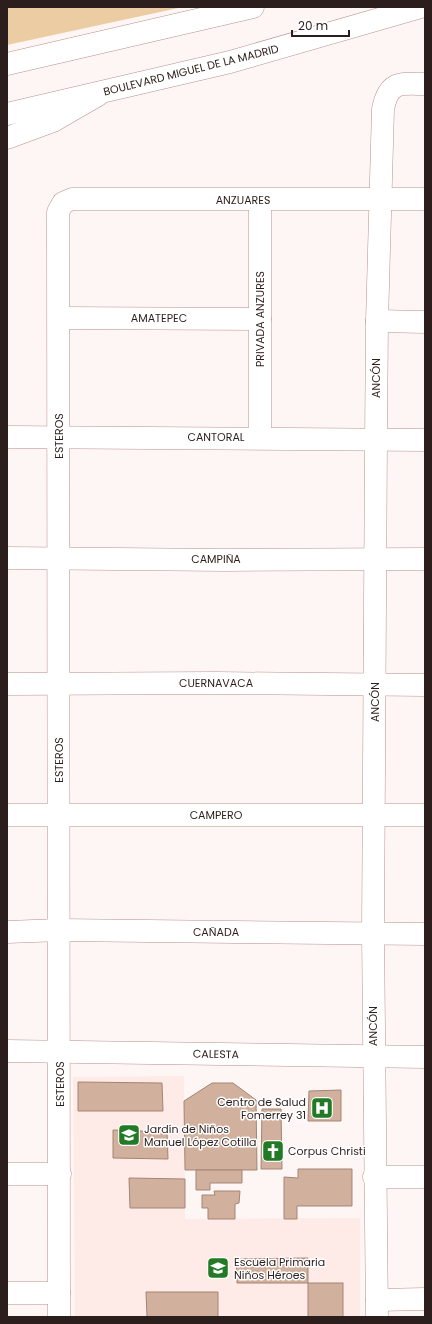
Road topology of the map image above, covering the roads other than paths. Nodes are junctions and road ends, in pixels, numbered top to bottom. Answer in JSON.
{"nodes":[{"id":1,"x":253,"y":7,"type":"edge"},
{"id":2,"x":421,"y":7,"type":"edge"},
{"id":3,"x":7,"y":64,"type":"edge"},
{"id":4,"x":425,"y":84,"type":"edge"},
{"id":5,"x":100,"y":94,"type":"junction"},
{"id":6,"x":7,"y":114,"type":"edge"},
{"id":7,"x":7,"y":138,"type":"edge"},
{"id":8,"x":380,"y":199,"type":"junction"},
{"id":9,"x":425,"y":199,"type":"edge"},
{"id":10,"x":260,"y":200,"type":"junction"},
{"id":11,"x":63,"y":203,"type":"joint"},
{"id":12,"x":59,"y":318,"type":"junction"},
{"id":13,"x":260,"y":319,"type":"junction"},
{"id":14,"x":377,"y":321,"type":"junction"},
{"id":15,"x":425,"y":322,"type":"edge"},
{"id":16,"x":59,"y":436,"type":"junction"},
{"id":17,"x":7,"y":437,"type":"edge"},
{"id":18,"x":260,"y":438,"type":"junction"},
{"id":19,"x":376,"y":440,"type":"junction"},
{"id":20,"x":425,"y":440,"type":"edge"},
{"id":21,"x":7,"y":558,"type":"edge"},
{"id":22,"x":60,"y":558,"type":"junction"},
{"id":23,"x":376,"y":559,"type":"junction"},
{"id":24,"x":425,"y":559,"type":"edge"},
{"id":25,"x":7,"y":684,"type":"edge"},
{"id":26,"x":60,"y":684,"type":"junction"},
{"id":27,"x":376,"y":685,"type":"junction"},
{"id":28,"x":425,"y":685,"type":"edge"},
{"id":29,"x":7,"y":815,"type":"edge"},
{"id":30,"x":375,"y":815,"type":"junction"},
{"id":31,"x":58,"y":816,"type":"junction"},
{"id":32,"x":425,"y":816,"type":"edge"},
{"id":33,"x":60,"y":930,"type":"junction"},
{"id":34,"x":7,"y":932,"type":"edge"},
{"id":35,"x":373,"y":933,"type":"junction"},
{"id":36,"x":425,"y":934,"type":"edge"},
{"id":37,"x":7,"y":1050,"type":"edge"},
{"id":38,"x":60,"y":1051,"type":"junction"},
{"id":39,"x":374,"y":1056,"type":"junction"},
{"id":40,"x":425,"y":1057,"type":"edge"},
{"id":41,"x":7,"y":1174,"type":"edge"},
{"id":42,"x":60,"y":1174,"type":"junction"},
{"id":43,"x":374,"y":1177,"type":"junction"},
{"id":44,"x":425,"y":1177,"type":"edge"},
{"id":45,"x":7,"y":1293,"type":"edge"},
{"id":46,"x":59,"y":1293,"type":"junction"},
{"id":47,"x":425,"y":1299,"type":"edge"},
{"id":48,"x":377,"y":1308,"type":"edge"},
{"id":49,"x":59,"y":1317,"type":"edge"}],
"edges":[{"from":1,"to":3,"type":"main road"},
{"from":2,"to":5,"type":"main road","name":"BOULEVARD MIGUEL DE LA MADRID"},
{"from":4,"to":8,"type":"main road","name":"ANCÓN"},
{"from":5,"to":6,"type":"main road","name":"BOULEVARD MIGUEL DE LA MADRID"},
{"from":5,"to":7,"type":"main road"},
{"from":8,"to":9,"type":"main road","name":"ANZUARES"},
{"from":8,"to":10,"type":"main road","name":"ANZUARES"},
{"from":8,"to":14,"type":"main road","name":"ANCÓN"},
{"from":10,"to":11,"type":"main road","name":"ANZUARES"},
{"from":10,"to":13,"type":"main road","name":"PRIVADA ANZURES"},
{"from":11,"to":12,"type":"main road","name":"ESTEROS"},
{"from":12,"to":13,"type":"main road","name":"AMATEPEC"},
{"from":12,"to":16,"type":"main road","name":"ESTEROS"},
{"from":13,"to":18,"type":"main road","name":"PRIVADA ANZURES"},
{"from":14,"to":15,"type":"main road"},
{"from":14,"to":19,"type":"main road","name":"ANCÓN"},
{"from":16,"to":17,"type":"main road","name":"CANTORAL"},
{"from":16,"to":18,"type":"main road","name":"CANTORAL"},
{"from":16,"to":22,"type":"main road","name":"ESTEROS"},
{"from":18,"to":19,"type":"main road","name":"CANTORAL"},
{"from":19,"to":20,"type":"main road","name":"CANTORAL"},
{"from":19,"to":23,"type":"main road","name":"ANCÓN"},
{"from":21,"to":22,"type":"main road","name":"CAMPIÑA"},
{"from":22,"to":23,"type":"main road","name":"CAMPIÑA"},
{"from":22,"to":26,"type":"main road","name":"ESTEROS"},
{"from":23,"to":24,"type":"main road","name":"CAMPIÑA"},
{"from":23,"to":27,"type":"main road","name":"ANCÓN"},
{"from":25,"to":26,"type":"main road","name":"CUERNAVACA"},
{"from":26,"to":27,"type":"main road","name":"CUERNAVACA"},
{"from":26,"to":31,"type":"main road","name":"ESTEROS"},
{"from":27,"to":28,"type":"main road","name":"CUERNAVACA"},
{"from":27,"to":30,"type":"main road","name":"ANCÓN"},
{"from":29,"to":31,"type":"main road","name":"CAMPERO"},
{"from":30,"to":31,"type":"main road","name":"CAMPERO"},
{"from":30,"to":32,"type":"main road","name":"CAMPERO"},
{"from":30,"to":35,"type":"main road","name":"ANCÓN"},
{"from":31,"to":33,"type":"main road","name":"ESTEROS"},
{"from":33,"to":34,"type":"main road","name":"CAÑADA"},
{"from":33,"to":35,"type":"main road","name":"CAÑADA"},
{"from":33,"to":38,"type":"main road","name":"ESTEROS"},
{"from":35,"to":36,"type":"main road","name":"CAÑADA"},
{"from":35,"to":39,"type":"main road","name":"ANCÓN"},
{"from":37,"to":38,"type":"main road","name":"CALESTA"},
{"from":38,"to":39,"type":"main road","name":"CALESTA"},
{"from":38,"to":42,"type":"main road","name":"ESTEROS"},
{"from":39,"to":40,"type":"main road","name":"CALESTA"},
{"from":39,"to":43,"type":"main road","name":"ANCÓN"},
{"from":41,"to":42,"type":"main road"},
{"from":42,"to":46,"type":"main road","name":"ESTEROS"},
{"from":43,"to":44,"type":"main road"},
{"from":43,"to":48,"type":"main road","name":"ANCÓN"},
{"from":45,"to":46,"type":"main road"},
{"from":46,"to":49,"type":"main road","name":"ESTEROS"},
{"from":47,"to":48,"type":"main road"}]}
